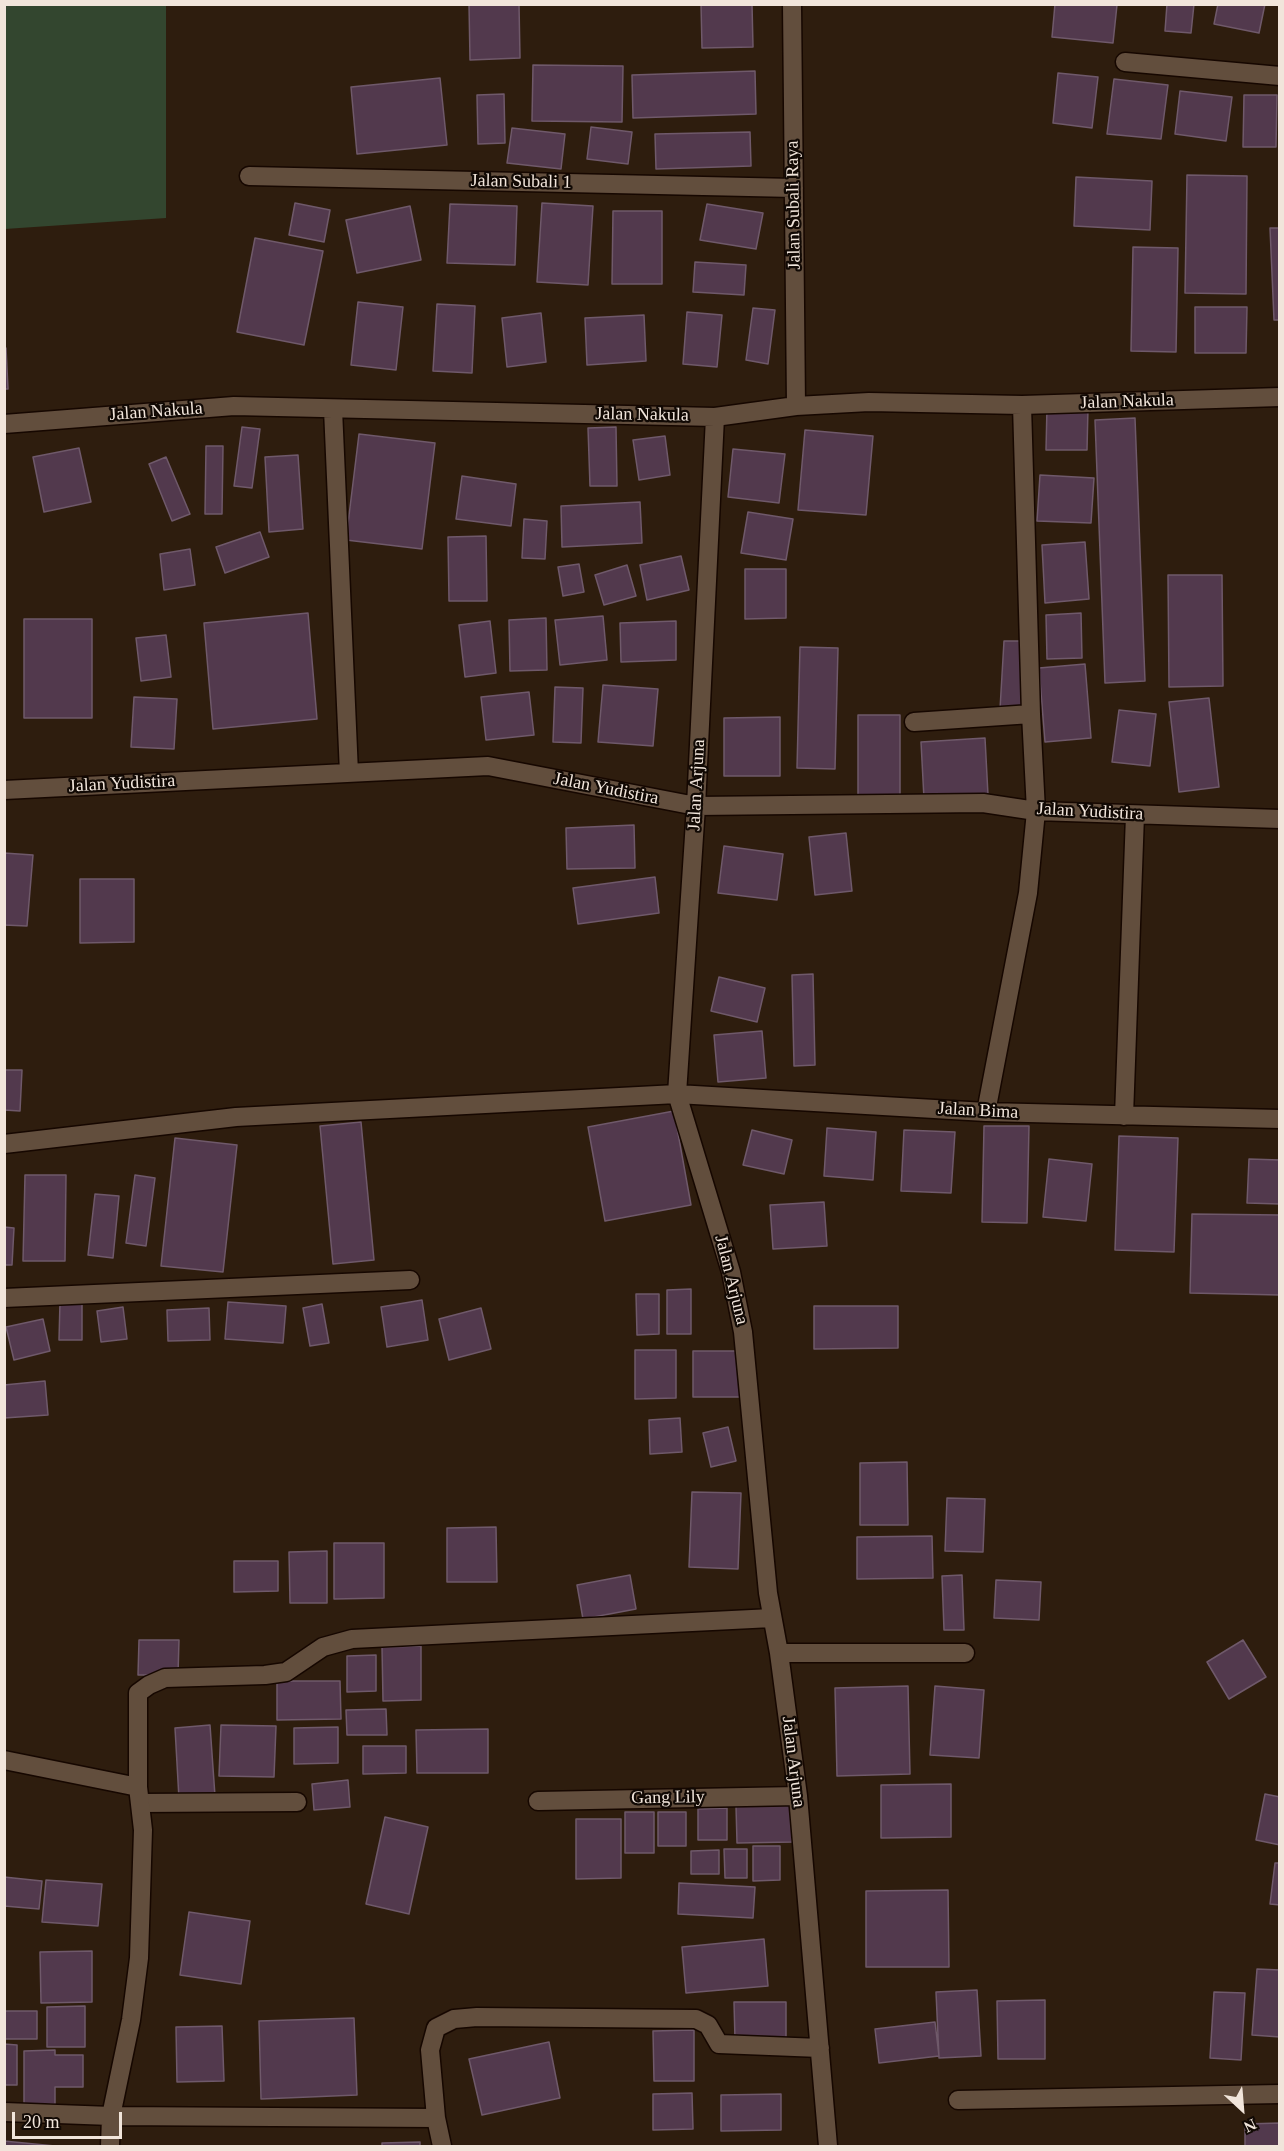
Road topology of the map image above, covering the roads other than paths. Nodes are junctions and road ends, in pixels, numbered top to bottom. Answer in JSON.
{"nodes":[{"id":1,"x":792,"y":4,"type":"edge"},
{"id":2,"x":1125,"y":62,"type":"dead end"},
{"id":3,"x":1280,"y":76,"type":"edge"},
{"id":4,"x":249,"y":176,"type":"dead end"},
{"id":5,"x":794,"y":188,"type":"junction"},
{"id":6,"x":1280,"y":397,"type":"edge"},
{"id":7,"x":1022,"y":405,"type":"junction"},
{"id":8,"x":796,"y":406,"type":"junction"},
{"id":9,"x":333,"y":409,"type":"junction"},
{"id":10,"x":715,"y":417,"type":"junction"},
{"id":11,"x":4,"y":424,"type":"edge"},
{"id":12,"x":1031,"y":714,"type":"junction"},
{"id":13,"x":914,"y":722,"type":"dead end"},
{"id":14,"x":349,"y":773,"type":"junction"},
{"id":15,"x":4,"y":790,"type":"edge"},
{"id":16,"x":696,"y":806,"type":"junction"},
{"id":17,"x":1036,"y":811,"type":"junction"},
{"id":18,"x":1135,"y":815,"type":"junction"},
{"id":19,"x":1280,"y":819,"type":"edge"},
{"id":20,"x":677,"y":1094,"type":"junction"},
{"id":21,"x":987,"y":1112,"type":"junction"},
{"id":22,"x":1124,"y":1116,"type":"junction"},
{"id":23,"x":1280,"y":1119,"type":"edge"},
{"id":24,"x":4,"y":1144,"type":"edge"},
{"id":25,"x":410,"y":1280,"type":"dead end"},
{"id":26,"x":4,"y":1298,"type":"edge"},
{"id":27,"x":772,"y":1618,"type":"junction"},
{"id":28,"x":779,"y":1653,"type":"junction"},
{"id":29,"x":965,"y":1653,"type":"dead end"},
{"id":30,"x":4,"y":1760,"type":"edge"},
{"id":31,"x":140,"y":1795,"type":"junction"},
{"id":32,"x":798,"y":1796,"type":"junction"},
{"id":33,"x":538,"y":1801,"type":"dead end"},
{"id":34,"x":297,"y":1802,"type":"dead end"},
{"id":35,"x":820,"y":2048,"type":"junction"},
{"id":36,"x":1280,"y":2094,"type":"edge"},
{"id":37,"x":958,"y":2100,"type":"dead end"},
{"id":38,"x":4,"y":2112,"type":"edge"},
{"id":39,"x":111,"y":2116,"type":"junction"},
{"id":40,"x":436,"y":2118,"type":"junction"},
{"id":41,"x":110,"y":2146,"type":"edge"},
{"id":42,"x":442,"y":2146,"type":"edge"},
{"id":43,"x":828,"y":2146,"type":"edge"}],
"edges":[{"from":1,"to":5,"type":"street","name":"Jalan Subali Raya"},
{"from":2,"to":3,"type":"street"},
{"from":4,"to":5,"type":"street","name":"Jalan Subali 1"},
{"from":5,"to":8,"type":"street","name":"Jalan Subali Raya"},
{"from":6,"to":7,"type":"street","name":"Jalan Nakula"},
{"from":7,"to":8,"type":"street","name":"Jalan Nakula"},
{"from":7,"to":12,"type":"street"},
{"from":8,"to":10,"type":"street","name":"Jalan Nakula"},
{"from":9,"to":10,"type":"street","name":"Jalan Nakula"},
{"from":9,"to":11,"type":"street","name":"Jalan Nakula"},
{"from":9,"to":14,"type":"street"},
{"from":10,"to":16,"type":"street","name":"Jalan Arjuna"},
{"from":12,"to":13,"type":"street"},
{"from":12,"to":17,"type":"street"},
{"from":14,"to":15,"type":"street","name":"Jalan Yudistira"},
{"from":14,"to":16,"type":"street","name":"Jalan Yudistira"},
{"from":16,"to":17,"type":"street","name":"Jalan Yudistira"},
{"from":16,"to":20,"type":"street","name":"Jalan Arjuna"},
{"from":17,"to":18,"type":"street","name":"Jalan Yudistira"},
{"from":17,"to":21,"type":"street"},
{"from":18,"to":19,"type":"street","name":"Jalan Yudistira"},
{"from":18,"to":22,"type":"street"},
{"from":20,"to":21,"type":"street","name":"Jalan Bima"},
{"from":20,"to":24,"type":"street","name":"Jalan Bima"},
{"from":20,"to":27,"type":"street","name":"Jalan Arjuna"},
{"from":21,"to":22,"type":"street","name":"Jalan Bima"},
{"from":22,"to":23,"type":"street","name":"Jalan Bima"},
{"from":25,"to":26,"type":"street"},
{"from":27,"to":28,"type":"street","name":"Jalan Arjuna"},
{"from":27,"to":31,"type":"street"},
{"from":28,"to":29,"type":"street"},
{"from":28,"to":32,"type":"street","name":"Jalan Arjuna"},
{"from":30,"to":31,"type":"street"},
{"from":31,"to":34,"type":"street"},
{"from":31,"to":39,"type":"street"},
{"from":32,"to":33,"type":"street","name":"Gang Lily"},
{"from":32,"to":35,"type":"street","name":"Jalan Arjuna"},
{"from":35,"to":40,"type":"street"},
{"from":35,"to":43,"type":"street","name":"Jalan Arjuna"},
{"from":36,"to":37,"type":"street"},
{"from":38,"to":39,"type":"street"},
{"from":39,"to":40,"type":"street"},
{"from":39,"to":41,"type":"street"},
{"from":40,"to":42,"type":"street"}]}
